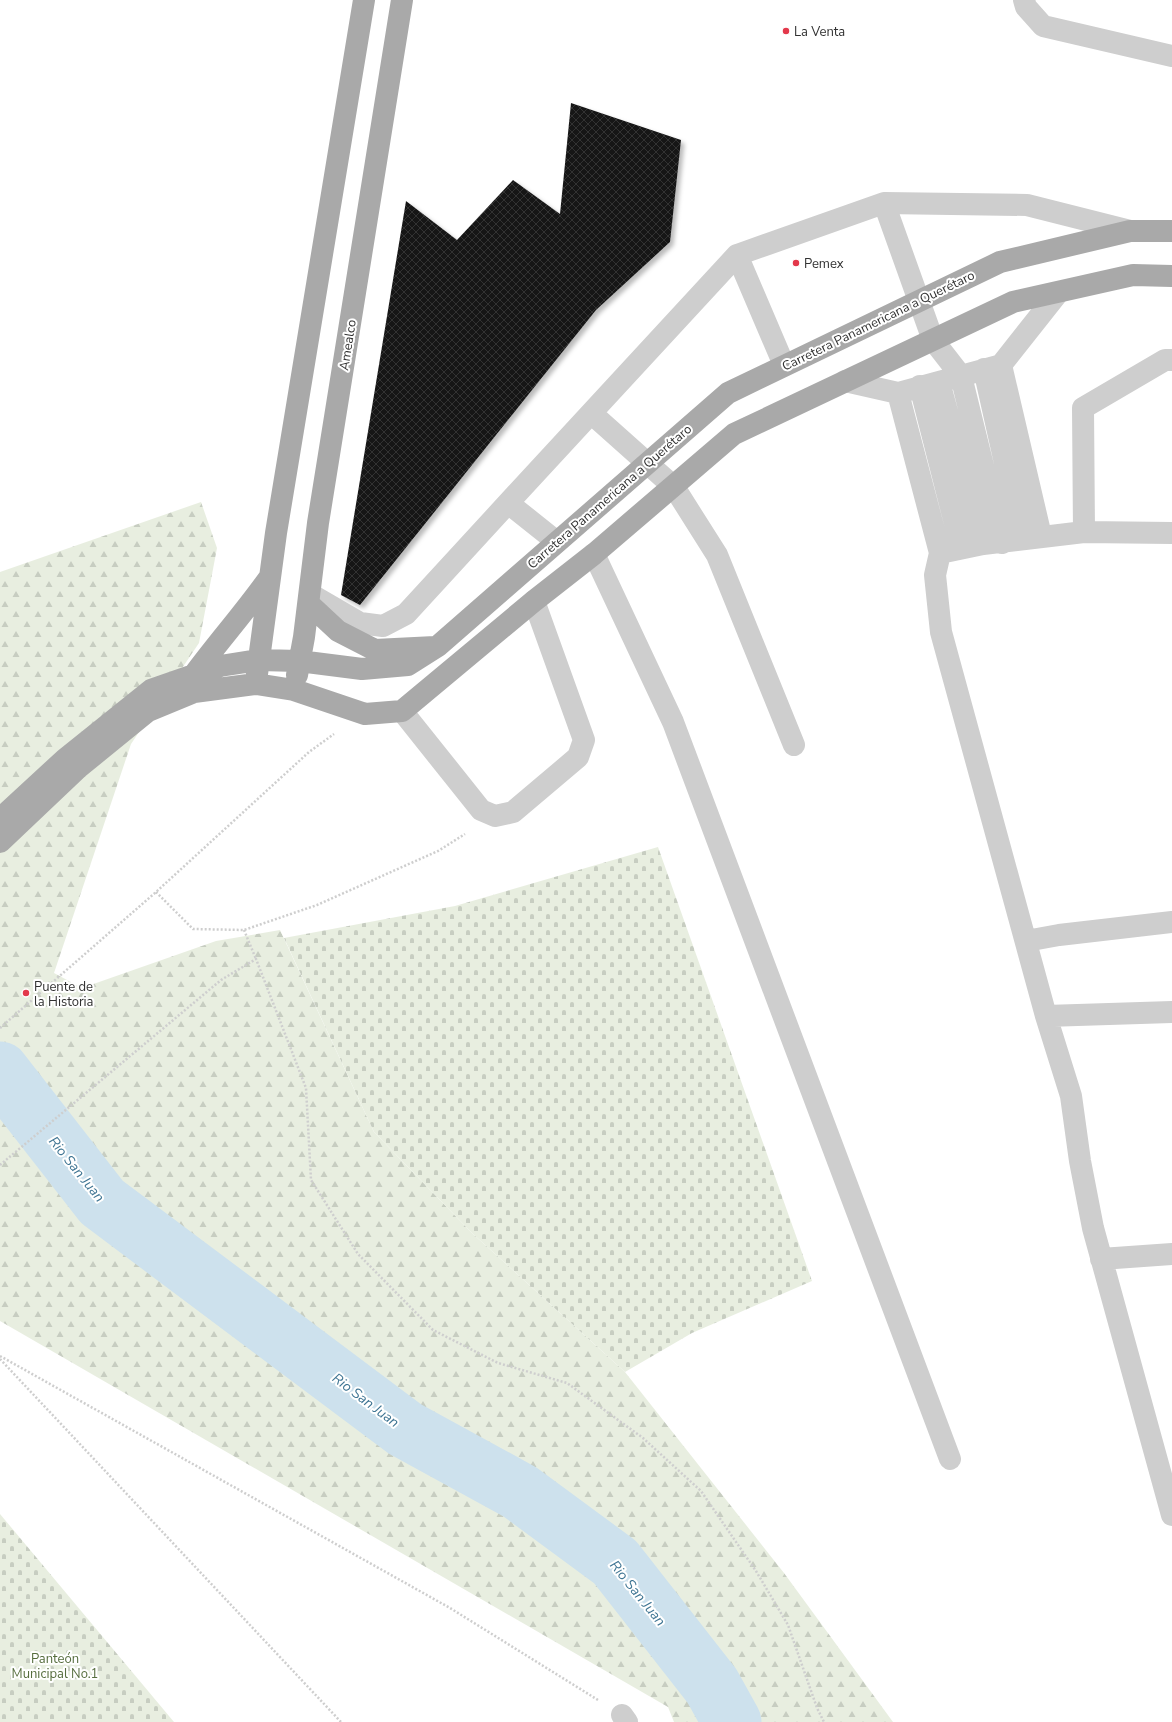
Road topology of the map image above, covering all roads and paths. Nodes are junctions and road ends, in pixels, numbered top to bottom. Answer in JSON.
{"nodes":[{"id":1,"x":364,"y":0,"type":"edge"},
{"id":2,"x":402,"y":0,"type":"edge"},
{"id":3,"x":1024,"y":0,"type":"edge"},
{"id":4,"x":1172,"y":56,"type":"edge"},
{"id":5,"x":884,"y":203,"type":"junction"},
{"id":6,"x":1130,"y":231,"type":"junction"},
{"id":7,"x":1172,"y":231,"type":"edge"},
{"id":8,"x":737,"y":255,"type":"junction"},
{"id":9,"x":1172,"y":276,"type":"edge"},
{"id":10,"x":1058,"y":292,"type":"junction"},
{"id":11,"x":920,"y":300,"type":"junction"},
{"id":12,"x":933,"y":340,"type":"junction"},
{"id":13,"x":1172,"y":360,"type":"edge"},
{"id":14,"x":784,"y":365,"type":"junction"},
{"id":15,"x":992,"y":367,"type":"junction"},
{"id":16,"x":961,"y":376,"type":"junction"},
{"id":17,"x":845,"y":381,"type":"junction"},
{"id":18,"x":929,"y":384,"type":"junction"},
{"id":19,"x":898,"y":393,"type":"junction"},
{"id":20,"x":591,"y":413,"type":"junction"},
{"id":21,"x":646,"y":463,"type":"junction"},
{"id":22,"x":674,"y":487,"type":"junction"},
{"id":23,"x":508,"y":503,"type":"junction"},
{"id":24,"x":1084,"y":532,"type":"junction"},
{"id":25,"x":1172,"y":533,"type":"edge"},
{"id":26,"x":1012,"y":540,"type":"junction"},
{"id":27,"x":557,"y":542,"type":"junction"},
{"id":28,"x":961,"y":547,"type":"junction"},
{"id":29,"x":940,"y":553,"type":"junction"},
{"id":30,"x":594,"y":554,"type":"junction"},
{"id":31,"x":270,"y":577,"type":"junction"},
{"id":32,"x":309,"y":599,"type":"junction"},
{"id":33,"x":534,"y":601,"type":"junction"},
{"id":34,"x":438,"y":646,"type":"junction"},
{"id":35,"x":259,"y":660,"type":"junction"},
{"id":36,"x":299,"y":661,"type":"junction"},
{"id":37,"x":193,"y":676,"type":"junction"},
{"id":38,"x":256,"y":684,"type":"junction"},
{"id":39,"x":294,"y":690,"type":"junction"},
{"id":40,"x":402,"y":711,"type":"junction"},
{"id":41,"x":364,"y":714,"type":"junction"},
{"id":42,"x":794,"y":745,"type":"dead end"},
{"id":43,"x":72,"y":763,"type":"junction"},
{"id":44,"x":495,"y":816,"type":"junction"},
{"id":45,"x":0,"y":819,"type":"edge"},
{"id":46,"x":0,"y":842,"type":"edge"},
{"id":47,"x":156,"y":892,"type":"junction"},
{"id":48,"x":1172,"y":922,"type":"edge"},
{"id":49,"x":244,"y":930,"type":"junction"},
{"id":50,"x":1026,"y":941,"type":"junction"},
{"id":51,"x":256,"y":959,"type":"junction"},
{"id":52,"x":1172,"y":1012,"type":"edge"},
{"id":53,"x":1046,"y":1016,"type":"junction"},
{"id":54,"x":0,"y":1028,"type":"edge"},
{"id":55,"x":0,"y":1165,"type":"edge"},
{"id":56,"x":1172,"y":1254,"type":"edge"},
{"id":57,"x":1101,"y":1258,"type":"junction"},
{"id":58,"x":0,"y":1358,"type":"edge"},
{"id":59,"x":950,"y":1459,"type":"dead end"},
{"id":60,"x":1172,"y":1515,"type":"edge"},
{"id":61,"x":625,"y":1718,"type":"edge"},
{"id":62,"x":341,"y":1722,"type":"edge"},
{"id":63,"x":824,"y":1722,"type":"edge"}],
"edges":[{"from":1,"to":31,"type":"main road"},
{"from":2,"to":32,"type":"main road","name":"Amealco"},
{"from":3,"to":4,"type":"lane"},
{"from":5,"to":6,"type":"lane"},
{"from":5,"to":8,"type":"lane"},
{"from":5,"to":11,"type":"lane"},
{"from":6,"to":7,"type":"main road","name":"Carretera Panamericana a Querétaro"},
{"from":6,"to":11,"type":"main road","name":"Carretera Panamericana a Querétaro"},
{"from":8,"to":14,"type":"lane"},
{"from":8,"to":20,"type":"lane"},
{"from":9,"to":10,"type":"main road"},
{"from":10,"to":12,"type":"main road"},
{"from":10,"to":15,"type":"lane"},
{"from":11,"to":12,"type":"lane"},
{"from":11,"to":14,"type":"main road","name":"Carretera Panamericana a Querétaro"},
{"from":12,"to":16,"type":"lane"},
{"from":12,"to":17,"type":"main road"},
{"from":13,"to":24,"type":"lane"},
{"from":14,"to":21,"type":"main road","name":"Carretera Panamericana a Querétaro"},
{"from":15,"to":16,"type":"lane"},
{"from":15,"to":26,"type":"lane"},
{"from":16,"to":18,"type":"lane"},
{"from":16,"to":26,"type":"lane"},
{"from":17,"to":19,"type":"lane"},
{"from":17,"to":22,"type":"main road"},
{"from":18,"to":19,"type":"lane"},
{"from":18,"to":26,"type":"lane"},
{"from":18,"to":28,"type":"lane"},
{"from":19,"to":29,"type":"lane"},
{"from":20,"to":21,"type":"lane"},
{"from":20,"to":23,"type":"lane"},
{"from":21,"to":22,"type":"lane"},
{"from":21,"to":27,"type":"main road","name":"Carretera Panamericana a Querétaro"},
{"from":22,"to":30,"type":"main road"},
{"from":22,"to":42,"type":"lane"},
{"from":23,"to":27,"type":"lane"},
{"from":23,"to":32,"type":"lane"},
{"from":24,"to":25,"type":"lane"},
{"from":24,"to":26,"type":"lane"},
{"from":26,"to":28,"type":"lane"},
{"from":27,"to":34,"type":"main road","name":"Carretera Panamericana a Querétaro"},
{"from":28,"to":29,"type":"lane"},
{"from":29,"to":50,"type":"lane"},
{"from":30,"to":33,"type":"main road"},
{"from":30,"to":59,"type":"lane"},
{"from":31,"to":35,"type":"main road"},
{"from":31,"to":37,"type":"main road"},
{"from":32,"to":34,"type":"main road"},
{"from":32,"to":36,"type":"main road","name":"Amealco"},
{"from":33,"to":40,"type":"main road"},
{"from":33,"to":44,"type":"lane"},
{"from":34,"to":36,"type":"main road","name":"Carretera Panamericana a Querétaro"},
{"from":35,"to":36,"type":"main road","name":"Carretera Panamericana a Querétaro"},
{"from":35,"to":37,"type":"main road","name":"Carretera Panamericana a Querétaro"},
{"from":35,"to":38,"type":"main road"},
{"from":36,"to":39,"type":"main road","name":"Amealco"},
{"from":37,"to":43,"type":"main road","name":"Carretera Panamericana a Querétaro"},
{"from":38,"to":39,"type":"main road"},
{"from":38,"to":43,"type":"main road"},
{"from":39,"to":41,"type":"main road"},
{"from":40,"to":41,"type":"main road"},
{"from":40,"to":44,"type":"lane"},
{"from":41,"to":47,"type":"path"},
{"from":43,"to":45,"type":"main road"},
{"from":43,"to":46,"type":"main road"},
{"from":44,"to":49,"type":"path"},
{"from":47,"to":49,"type":"path"},
{"from":47,"to":54,"type":"path"},
{"from":48,"to":50,"type":"lane"},
{"from":49,"to":51,"type":"path"},
{"from":50,"to":53,"type":"lane"},
{"from":51,"to":55,"type":"path"},
{"from":51,"to":63,"type":"path"},
{"from":52,"to":53,"type":"lane"},
{"from":53,"to":57,"type":"lane"},
{"from":56,"to":57,"type":"lane"},
{"from":57,"to":60,"type":"lane"},
{"from":58,"to":61,"type":"path"},
{"from":58,"to":62,"type":"path"}]}
